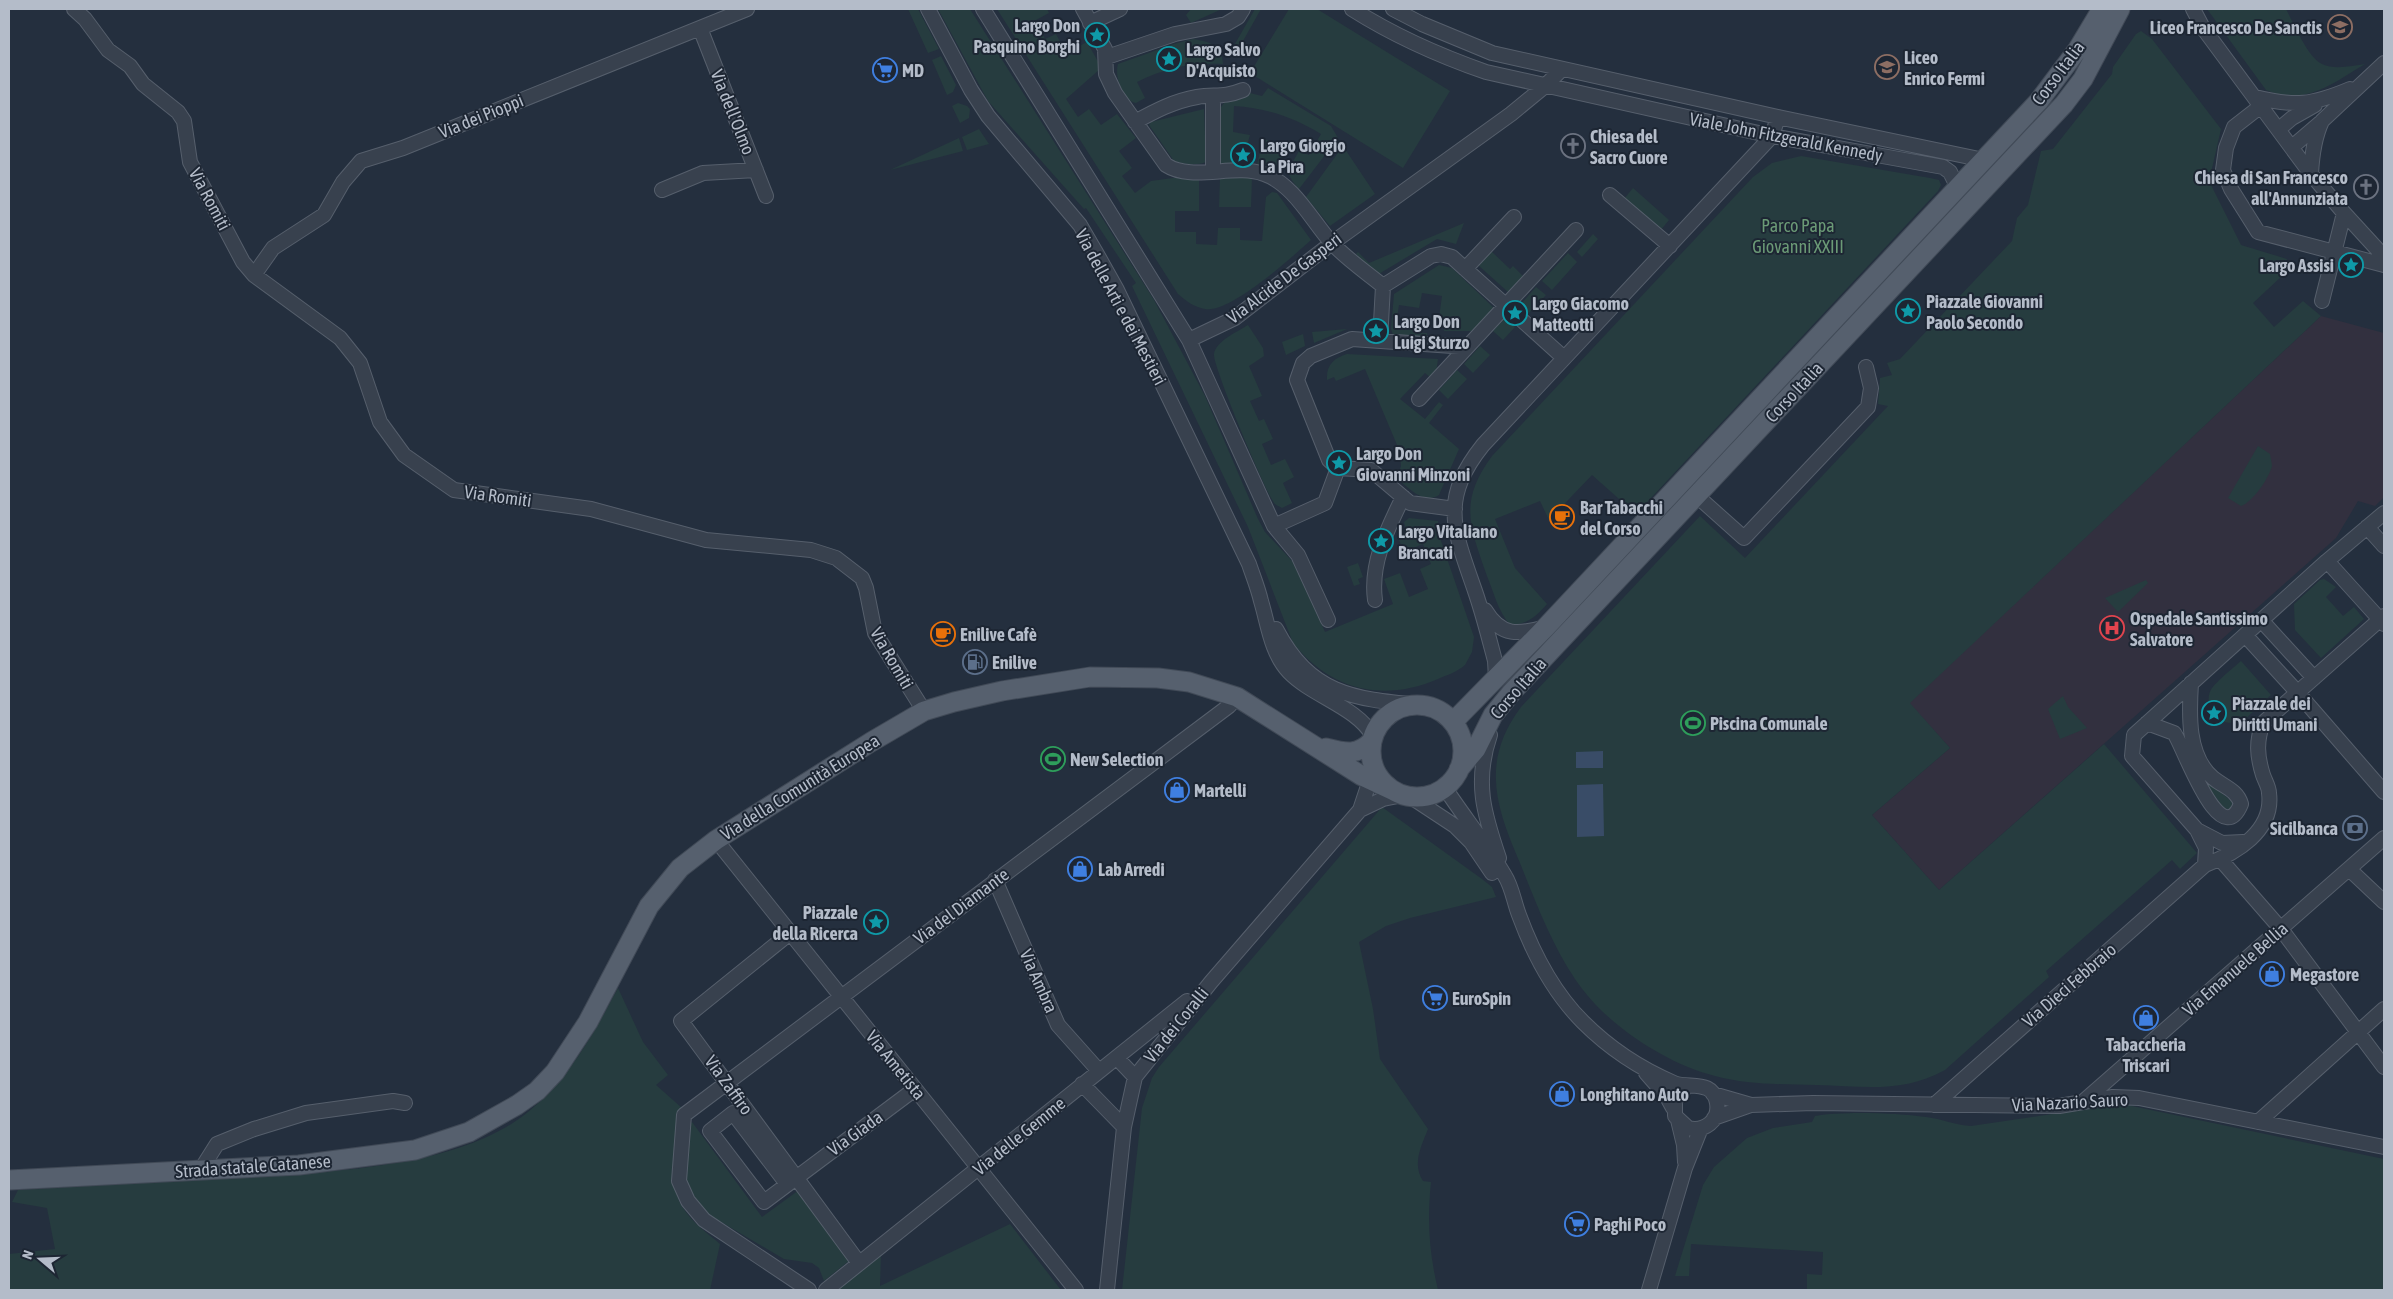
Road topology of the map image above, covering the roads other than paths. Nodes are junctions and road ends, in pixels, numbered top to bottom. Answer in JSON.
{"nodes":[{"id":1,"x":74,"y":9,"type":"edge"},
{"id":2,"x":747,"y":9,"type":"edge"},
{"id":3,"x":928,"y":9,"type":"edge"},
{"id":4,"x":983,"y":9,"type":"edge"},
{"id":5,"x":1083,"y":9,"type":"edge"},
{"id":6,"x":1120,"y":9,"type":"edge"},
{"id":7,"x":1243,"y":9,"type":"edge"},
{"id":8,"x":1352,"y":9,"type":"edge"},
{"id":9,"x":1393,"y":9,"type":"edge"},
{"id":10,"x":2102,"y":9,"type":"edge"},
{"id":11,"x":2120,"y":9,"type":"edge"},
{"id":12,"x":2129,"y":9,"type":"edge"},
{"id":13,"x":2182,"y":9,"type":"edge"},
{"id":14,"x":2193,"y":9,"type":"edge"},
{"id":15,"x":1090,"y":23,"type":"junction"},
{"id":16,"x":700,"y":28,"type":"junction"},
{"id":17,"x":2203,"y":28,"type":"junction"},
{"id":18,"x":1107,"y":57,"type":"junction"},
{"id":19,"x":2384,"y":63,"type":"edge"},
{"id":20,"x":1560,"y":70,"type":"junction"},
{"id":21,"x":2083,"y":79,"type":"junction"},
{"id":22,"x":2360,"y":84,"type":"junction"},
{"id":23,"x":1545,"y":86,"type":"junction"},
{"id":24,"x":1243,"y":90,"type":"dead end"},
{"id":25,"x":1213,"y":97,"type":"junction"},
{"id":26,"x":2258,"y":101,"type":"junction"},
{"id":27,"x":2322,"y":101,"type":"junction"},
{"id":28,"x":1778,"y":117,"type":"junction"},
{"id":29,"x":2322,"y":121,"type":"junction"},
{"id":30,"x":1135,"y":122,"type":"junction"},
{"id":31,"x":2279,"y":129,"type":"junction"},
{"id":32,"x":1772,"y":136,"type":"junction"},
{"id":33,"x":2292,"y":147,"type":"junction"},
{"id":34,"x":1984,"y":160,"type":"junction"},
{"id":35,"x":756,"y":170,"type":"junction"},
{"id":36,"x":1213,"y":171,"type":"junction"},
{"id":37,"x":2311,"y":174,"type":"junction"},
{"id":38,"x":1958,"y":188,"type":"junction"},
{"id":39,"x":662,"y":190,"type":"dead end"},
{"id":40,"x":1610,"y":195,"type":"dead end"},
{"id":41,"x":766,"y":196,"type":"dead end"},
{"id":42,"x":2344,"y":213,"type":"junction"},
{"id":43,"x":1514,"y":216,"type":"dead end"},
{"id":44,"x":1576,"y":230,"type":"dead end"},
{"id":45,"x":1332,"y":243,"type":"junction"},
{"id":46,"x":1670,"y":246,"type":"junction"},
{"id":47,"x":2328,"y":250,"type":"junction"},
{"id":48,"x":2382,"y":253,"type":"edge"},
{"id":49,"x":2384,"y":265,"type":"edge"},
{"id":50,"x":1465,"y":269,"type":"junction"},
{"id":51,"x":254,"y":275,"type":"junction"},
{"id":52,"x":1383,"y":286,"type":"junction"},
{"id":53,"x":2322,"y":301,"type":"dead end"},
{"id":54,"x":1506,"y":306,"type":"junction"},
{"id":55,"x":1189,"y":340,"type":"junction"},
{"id":56,"x":1380,"y":341,"type":"junction"},
{"id":57,"x":1467,"y":348,"type":"junction"},
{"id":58,"x":1564,"y":358,"type":"junction"},
{"id":59,"x":1866,"y":367,"type":"dead end"},
{"id":60,"x":1419,"y":399,"type":"dead end"},
{"id":61,"x":1338,"y":468,"type":"junction"},
{"id":62,"x":1697,"y":496,"type":"junction"},
{"id":63,"x":1403,"y":497,"type":"junction"},
{"id":64,"x":1454,"y":510,"type":"junction"},
{"id":65,"x":2384,"y":513,"type":"edge"},
{"id":66,"x":1274,"y":526,"type":"junction"},
{"id":67,"x":2367,"y":527,"type":"junction"},
{"id":68,"x":2384,"y":546,"type":"edge"},
{"id":69,"x":2327,"y":561,"type":"junction"},
{"id":70,"x":1476,"y":594,"type":"junction"},
{"id":71,"x":1375,"y":600,"type":"dead end"},
{"id":72,"x":1262,"y":601,"type":"junction"},
{"id":73,"x":1328,"y":620,"type":"dead end"},
{"id":74,"x":2261,"y":620,"type":"junction"},
{"id":75,"x":2383,"y":620,"type":"edge"},
{"id":76,"x":1546,"y":627,"type":"junction"},
{"id":77,"x":2245,"y":635,"type":"junction"},
{"id":78,"x":1496,"y":678,"type":"junction"},
{"id":79,"x":2314,"y":678,"type":"junction"},
{"id":80,"x":2191,"y":683,"type":"junction"},
{"id":81,"x":1511,"y":693,"type":"junction"},
{"id":82,"x":2301,"y":696,"type":"junction"},
{"id":83,"x":1237,"y":698,"type":"junction"},
{"id":84,"x":1419,"y":705,"type":"junction"},
{"id":85,"x":924,"y":710,"type":"junction"},
{"id":86,"x":1453,"y":722,"type":"junction"},
{"id":87,"x":2147,"y":723,"type":"junction"},
{"id":88,"x":1311,"y":744,"type":"junction"},
{"id":89,"x":1372,"y":744,"type":"junction"},
{"id":90,"x":1459,"y":769,"type":"junction"},
{"id":91,"x":1370,"y":780,"type":"junction"},
{"id":92,"x":1445,"y":788,"type":"junction"},
{"id":93,"x":2384,"y":792,"type":"edge"},
{"id":94,"x":1402,"y":794,"type":"junction"},
{"id":95,"x":1360,"y":810,"type":"junction"},
{"id":96,"x":2197,"y":830,"type":"junction"},
{"id":97,"x":2384,"y":838,"type":"edge"},
{"id":98,"x":716,"y":840,"type":"junction"},
{"id":99,"x":2250,"y":840,"type":"junction"},
{"id":100,"x":2220,"y":859,"type":"junction"},
{"id":101,"x":2205,"y":864,"type":"junction"},
{"id":102,"x":2349,"y":869,"type":"junction"},
{"id":103,"x":1506,"y":877,"type":"junction"},
{"id":104,"x":995,"y":880,"type":"junction"},
{"id":105,"x":2384,"y":902,"type":"edge"},
{"id":106,"x":1519,"y":916,"type":"junction"},
{"id":107,"x":2281,"y":929,"type":"junction"},
{"id":108,"x":790,"y":933,"type":"junction"},
{"id":109,"x":1211,"y":982,"type":"junction"},
{"id":110,"x":841,"y":996,"type":"junction"},
{"id":111,"x":2384,"y":1009,"type":"edge"},
{"id":112,"x":2358,"y":1032,"type":"junction"},
{"id":113,"x":1117,"y":1058,"type":"junction"},
{"id":114,"x":1638,"y":1065,"type":"junction"},
{"id":115,"x":2384,"y":1068,"type":"edge"},
{"id":116,"x":1099,"y":1071,"type":"junction"},
{"id":117,"x":1135,"y":1078,"type":"junction"},
{"id":118,"x":727,"y":1083,"type":"junction"},
{"id":119,"x":1082,"y":1084,"type":"junction"},
{"id":120,"x":1686,"y":1087,"type":"junction"},
{"id":121,"x":915,"y":1089,"type":"junction"},
{"id":122,"x":1713,"y":1094,"type":"junction"},
{"id":123,"x":2085,"y":1100,"type":"junction"},
{"id":124,"x":405,"y":1103,"type":"dead end"},
{"id":125,"x":1752,"y":1105,"type":"junction"},
{"id":126,"x":1934,"y":1105,"type":"junction"},
{"id":127,"x":1676,"y":1114,"type":"junction"},
{"id":128,"x":1714,"y":1118,"type":"junction"},
{"id":129,"x":492,"y":1121,"type":"joint"},
{"id":130,"x":2258,"y":1122,"type":"junction"},
{"id":131,"x":1124,"y":1127,"type":"junction"},
{"id":132,"x":1701,"y":1128,"type":"junction"},
{"id":133,"x":2384,"y":1147,"type":"edge"},
{"id":134,"x":978,"y":1168,"type":"junction"},
{"id":135,"x":1685,"y":1168,"type":"junction"},
{"id":136,"x":200,"y":1171,"type":"junction"},
{"id":137,"x":9,"y":1180,"type":"edge"},
{"id":138,"x":791,"y":1180,"type":"junction"},
{"id":139,"x":860,"y":1263,"type":"junction"},
{"id":140,"x":809,"y":1290,"type":"edge"},
{"id":141,"x":826,"y":1290,"type":"edge"},
{"id":142,"x":1076,"y":1290,"type":"edge"},
{"id":143,"x":1107,"y":1290,"type":"edge"},
{"id":144,"x":1649,"y":1290,"type":"edge"}],
"edges":[{"from":1,"to":51,"type":"street","name":"Via Romiti"},
{"from":2,"to":16,"type":"street","name":"Via dei Pioppi"},
{"from":3,"to":72,"type":"street","name":"Via delle Arti e dei Mestieri"},
{"from":4,"to":55,"type":"street"},
{"from":5,"to":15,"type":"street"},
{"from":6,"to":15,"type":"street"},
{"from":7,"to":18,"type":"street"},
{"from":8,"to":23,"type":"street","name":"Viale John Fitzgerald Kennedy"},
{"from":9,"to":20,"type":"street","name":"Viale John Fitzgerald Kennedy"},
{"from":10,"to":34,"type":"main road","name":"Corso Italia"},
{"from":11,"to":21,"type":"main road","name":"Corso Italia"},
{"from":12,"to":21,"type":"street"},
{"from":13,"to":17,"type":"street"},
{"from":14,"to":17,"type":"street"},
{"from":15,"to":18,"type":"street"},
{"from":16,"to":35,"type":"street","name":"Via dell'Olmo"},
{"from":16,"to":51,"type":"street","name":"Via dei Pioppi"},
{"from":17,"to":26,"type":"street"},
{"from":18,"to":30,"type":"street"},
{"from":19,"to":22,"type":"street"},
{"from":20,"to":23,"type":"street","name":"Via Alcide De Gasperi"},
{"from":20,"to":28,"type":"street","name":"Viale John Fitzgerald Kennedy"},
{"from":21,"to":62,"type":"main road","name":"Corso Italia"},
{"from":22,"to":27,"type":"street"},
{"from":22,"to":29,"type":"street"},
{"from":23,"to":32,"type":"street","name":"Viale John Fitzgerald Kennedy"},
{"from":23,"to":45,"type":"street","name":"Via Alcide De Gasperi"},
{"from":24,"to":25,"type":"street"},
{"from":25,"to":30,"type":"street"},
{"from":25,"to":36,"type":"street"},
{"from":26,"to":27,"type":"street"},
{"from":26,"to":31,"type":"street"},
{"from":26,"to":47,"type":"street"},
{"from":27,"to":31,"type":"street"},
{"from":28,"to":32,"type":"street"},
{"from":28,"to":34,"type":"street","name":"Viale John Fitzgerald Kennedy"},
{"from":29,"to":33,"type":"street"},
{"from":29,"to":37,"type":"street"},
{"from":30,"to":36,"type":"street"},
{"from":31,"to":33,"type":"street"},
{"from":32,"to":38,"type":"street","name":"Viale John Fitzgerald Kennedy"},
{"from":32,"to":46,"type":"street"},
{"from":33,"to":37,"type":"street"},
{"from":34,"to":38,"type":"main road","name":"Corso Italia"},
{"from":35,"to":39,"type":"street"},
{"from":35,"to":41,"type":"street","name":"Via dell'Olmo"},
{"from":36,"to":45,"type":"street"},
{"from":37,"to":42,"type":"street"},
{"from":38,"to":76,"type":"main road","name":"Corso Italia"},
{"from":40,"to":46,"type":"street"},
{"from":42,"to":47,"type":"street"},
{"from":42,"to":48,"type":"street"},
{"from":43,"to":50,"type":"street"},
{"from":44,"to":54,"type":"street"},
{"from":45,"to":52,"type":"street"},
{"from":45,"to":55,"type":"street","name":"Via Alcide De Gasperi"},
{"from":46,"to":58,"type":"street"},
{"from":47,"to":49,"type":"street"},
{"from":47,"to":53,"type":"street"},
{"from":50,"to":52,"type":"street"},
{"from":50,"to":54,"type":"street"},
{"from":51,"to":85,"type":"street","name":"Via Romiti"},
{"from":52,"to":56,"type":"street"},
{"from":54,"to":57,"type":"street"},
{"from":54,"to":58,"type":"street"},
{"from":55,"to":66,"type":"street"},
{"from":56,"to":57,"type":"street"},
{"from":56,"to":61,"type":"street"},
{"from":57,"to":60,"type":"street"},
{"from":58,"to":64,"type":"street"},
{"from":59,"to":62,"type":"street"},
{"from":61,"to":63,"type":"street"},
{"from":61,"to":66,"type":"street"},
{"from":62,"to":81,"type":"main road","name":"Corso Italia"},
{"from":63,"to":64,"type":"street"},
{"from":63,"to":71,"type":"street"},
{"from":64,"to":70,"type":"street"},
{"from":65,"to":67,"type":"street"},
{"from":66,"to":73,"type":"street"},
{"from":67,"to":68,"type":"street"},
{"from":67,"to":69,"type":"street"},
{"from":69,"to":74,"type":"street"},
{"from":69,"to":75,"type":"street"},
{"from":70,"to":76,"type":"street"},
{"from":70,"to":78,"type":"street"},
{"from":72,"to":84,"type":"street"},
{"from":72,"to":89,"type":"street"},
{"from":74,"to":77,"type":"street"},
{"from":74,"to":79,"type":"street"},
{"from":75,"to":79,"type":"street"},
{"from":76,"to":78,"type":"main road","name":"Corso Italia"},
{"from":77,"to":80,"type":"street"},
{"from":77,"to":82,"type":"street"},
{"from":78,"to":86,"type":"main road","name":"Corso Italia"},
{"from":79,"to":82,"type":"street"},
{"from":80,"to":87,"type":"street"},
{"from":80,"to":87,"type":"street"},
{"from":81,"to":90,"type":"main road","name":"Corso Italia"},
{"from":81,"to":103,"type":"street"},
{"from":82,"to":93,"type":"street"},
{"from":82,"to":99,"type":"street"},
{"from":83,"to":85,"type":"main road","name":"Via della Comunità Europea"},
{"from":83,"to":88,"type":"main road"},
{"from":83,"to":104,"type":"street","name":"Via del Diamante"},
{"from":84,"to":86,"type":"main road"},
{"from":84,"to":89,"type":"main road"},
{"from":85,"to":98,"type":"main road","name":"Via della Comunità Europea"},
{"from":86,"to":90,"type":"main road"},
{"from":87,"to":96,"type":"street"},
{"from":88,"to":89,"type":"main road"},
{"from":88,"to":91,"type":"main road"},
{"from":89,"to":91,"type":"street"},
{"from":89,"to":94,"type":"main road"},
{"from":90,"to":92,"type":"main road"},
{"from":91,"to":94,"type":"main road"},
{"from":91,"to":95,"type":"street"},
{"from":92,"to":94,"type":"main road"},
{"from":92,"to":103,"type":"street"},
{"from":94,"to":95,"type":"street"},
{"from":94,"to":106,"type":"street"},
{"from":95,"to":109,"type":"street","name":"Via dei Coralli"},
{"from":96,"to":99,"type":"street"},
{"from":96,"to":101,"type":"street"},
{"from":97,"to":102,"type":"street","name":"Via Emanuele Bellia"},
{"from":98,"to":108,"type":"street","name":"Via Ametista"},
{"from":98,"to":129,"type":"main road","name":"Via della Comunità Europea"},
{"from":99,"to":100,"type":"street"},
{"from":100,"to":101,"type":"street"},
{"from":100,"to":107,"type":"street"},
{"from":101,"to":126,"type":"street","name":"Via Dieci Febbraio"},
{"from":102,"to":105,"type":"street"},
{"from":102,"to":107,"type":"street","name":"Via Emanuele Bellia"},
{"from":103,"to":106,"type":"street"},
{"from":104,"to":110,"type":"street","name":"Via del Diamante"},
{"from":104,"to":116,"type":"street","name":"Via Ambra"},
{"from":106,"to":114,"type":"street"},
{"from":107,"to":112,"type":"street"},
{"from":107,"to":123,"type":"street","name":"Via Emanuele Bellia"},
{"from":108,"to":110,"type":"street","name":"Via Ametista"},
{"from":108,"to":118,"type":"street","name":"Via Zaffiro"},
{"from":109,"to":113,"type":"street","name":"Via delle Gemme"},
{"from":109,"to":117,"type":"street","name":"Via dei Coralli"},
{"from":110,"to":118,"type":"street","name":"Via del Diamante"},
{"from":110,"to":121,"type":"street","name":"Via Ametista"},
{"from":111,"to":112,"type":"street"},
{"from":112,"to":115,"type":"street"},
{"from":112,"to":130,"type":"street"},
{"from":113,"to":116,"type":"street","name":"Via delle Gemme"},
{"from":113,"to":117,"type":"street"},
{"from":114,"to":120,"type":"street"},
{"from":114,"to":127,"type":"street"},
{"from":116,"to":119,"type":"street","name":"Via delle Gemme"},
{"from":117,"to":131,"type":"street","name":"Via dei Coralli"},
{"from":118,"to":138,"type":"street","name":"Via Zaffiro"},
{"from":118,"to":140,"type":"street","name":"Via del Diamante"},
{"from":119,"to":131,"type":"street"},
{"from":119,"to":134,"type":"street","name":"Via delle Gemme"},
{"from":120,"to":122,"type":"street"},
{"from":120,"to":127,"type":"street"},
{"from":121,"to":134,"type":"street","name":"Via Ametista"},
{"from":121,"to":138,"type":"street","name":"Via Giada"},
{"from":122,"to":125,"type":"street"},
{"from":122,"to":128,"type":"street"},
{"from":123,"to":126,"type":"street","name":"Via Nazario Sauro"},
{"from":123,"to":130,"type":"street","name":"Via Nazario Sauro"},
{"from":124,"to":136,"type":"street"},
{"from":125,"to":126,"type":"street","name":"Via Nazario Sauro"},
{"from":125,"to":128,"type":"street"},
{"from":127,"to":132,"type":"street"},
{"from":127,"to":135,"type":"street"},
{"from":128,"to":132,"type":"street"},
{"from":129,"to":136,"type":"main road","name":"Strada statale Catanese"},
{"from":130,"to":133,"type":"street","name":"Via Nazario Sauro"},
{"from":131,"to":143,"type":"street","name":"Via dei Coralli"},
{"from":132,"to":135,"type":"street"},
{"from":134,"to":139,"type":"street","name":"Via delle Gemme"},
{"from":134,"to":142,"type":"street","name":"Via Ametista"},
{"from":135,"to":144,"type":"street"},
{"from":136,"to":137,"type":"main road","name":"Strada statale Catanese"},
{"from":138,"to":138,"type":"street","name":"Via Giada"},
{"from":138,"to":139,"type":"street","name":"Via Zaffiro"},
{"from":139,"to":141,"type":"street","name":"Via delle Gemme"}]}
